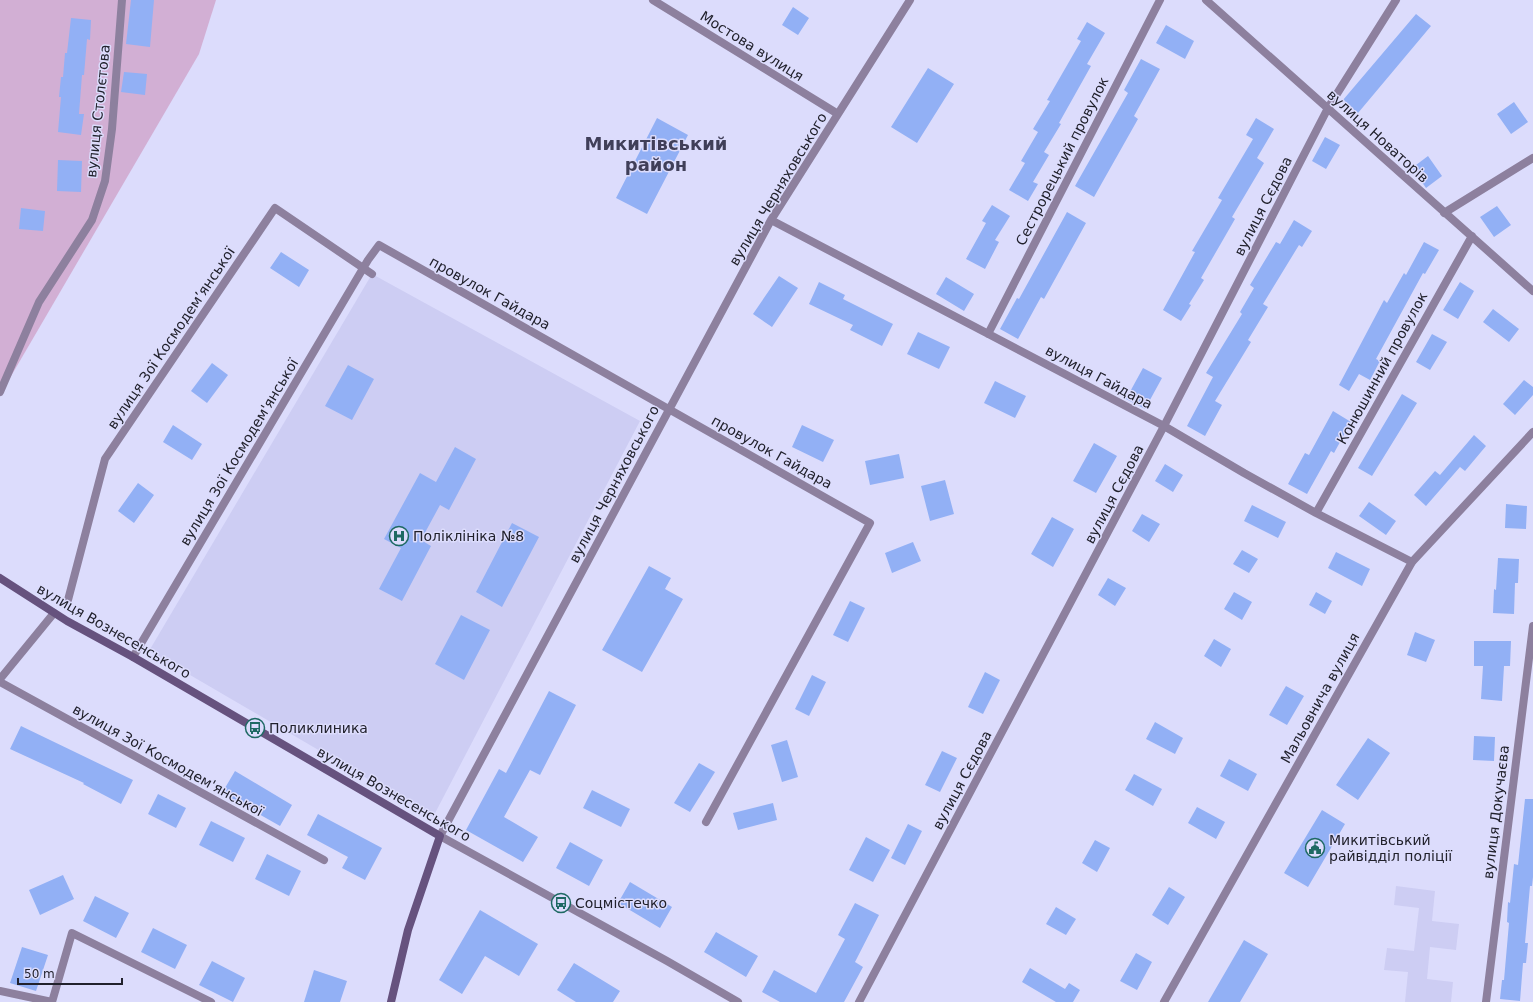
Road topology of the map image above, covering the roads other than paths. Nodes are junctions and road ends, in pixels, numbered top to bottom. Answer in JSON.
{"nodes":[{"id":1,"x":122,"y":0,"type":"edge"},
{"id":2,"x":652,"y":0,"type":"edge"},
{"id":3,"x":910,"y":0,"type":"edge"},
{"id":4,"x":1160,"y":0,"type":"edge"},
{"id":5,"x":1206,"y":0,"type":"edge"},
{"id":6,"x":1396,"y":0,"type":"edge"},
{"id":7,"x":1328,"y":108,"type":"junction"},
{"id":8,"x":838,"y":114,"type":"junction"},
{"id":9,"x":1533,"y":158,"type":"edge"},
{"id":10,"x":1444,"y":213,"type":"junction"},
{"id":11,"x":771,"y":220,"type":"junction"},
{"id":12,"x":1472,"y":236,"type":"junction"},
{"id":13,"x":368,"y":260,"type":"joint"},
{"id":14,"x":363,"y":269,"type":"junction"},
{"id":15,"x":372,"y":274,"type":"dead end"},
{"id":16,"x":1533,"y":291,"type":"edge"},
{"id":17,"x":988,"y":334,"type":"junction"},
{"id":18,"x":0,"y":392,"type":"edge"},
{"id":19,"x":669,"y":409,"type":"junction"},
{"id":20,"x":1164,"y":426,"type":"junction"},
{"id":21,"x":1533,"y":432,"type":"edge"},
{"id":22,"x":1316,"y":513,"type":"junction"},
{"id":23,"x":1412,"y":562,"type":"junction"},
{"id":24,"x":0,"y":578,"type":"edge"},
{"id":25,"x":68,"y":600,"type":"dead end"},
{"id":26,"x":54,"y":613,"type":"junction"},
{"id":27,"x":1533,"y":626,"type":"edge"},
{"id":28,"x":133,"y":657,"type":"junction"},
{"id":29,"x":0,"y":680,"type":"edge"},
{"id":30,"x":706,"y":822,"type":"dead end"},
{"id":31,"x":440,"y":836,"type":"junction"},
{"id":32,"x":324,"y":860,"type":"dead end"},
{"id":33,"x":0,"y":991,"type":"edge"},
{"id":34,"x":52,"y":1002,"type":"edge"},
{"id":35,"x":211,"y":1002,"type":"edge"},
{"id":36,"x":390,"y":1002,"type":"edge"},
{"id":37,"x":738,"y":1002,"type":"edge"},
{"id":38,"x":859,"y":1002,"type":"edge"},
{"id":39,"x":1164,"y":1002,"type":"edge"},
{"id":40,"x":1486,"y":1002,"type":"edge"}],
"edges":[{"from":1,"to":18,"type":"street","name":"вулиця Столєтова"},
{"from":2,"to":8,"type":"street","name":"Мостова вулиця"},
{"from":3,"to":8,"type":"street","name":"вулиця Черняховського"},
{"from":4,"to":17,"type":"street","name":"Сестрорецький провулок"},
{"from":5,"to":7,"type":"street","name":"вулиця Новаторів"},
{"from":6,"to":7,"type":"street","name":"вулиця Сєдова"},
{"from":7,"to":10,"type":"street","name":"вулиця Новаторів"},
{"from":7,"to":20,"type":"street","name":"вулиця Сєдова"},
{"from":8,"to":11,"type":"street","name":"вулиця Черняховського"},
{"from":9,"to":10,"type":"street"},
{"from":10,"to":12,"type":"street","name":"вулиця Новаторів"},
{"from":11,"to":17,"type":"street","name":"вулиця Гайдара"},
{"from":11,"to":19,"type":"street","name":"вулиця Черняховського"},
{"from":12,"to":16,"type":"street","name":"вулиця Новаторів"},
{"from":12,"to":22,"type":"street","name":"Конюшинний провулок"},
{"from":13,"to":14,"type":"street","name":"вулиця Зої Космодем'янської"},
{"from":13,"to":19,"type":"street","name":"провулок Гайдара"},
{"from":14,"to":15,"type":"street","name":"вулиця Зої Космодем’янської"},
{"from":14,"to":25,"type":"street","name":"вулиця Зої Космодем’янської"},
{"from":14,"to":28,"type":"street","name":"вулиця Зої Космодем'янської"},
{"from":17,"to":20,"type":"street","name":"вулиця Гайдара"},
{"from":19,"to":30,"type":"street","name":"провулок Гайдара"},
{"from":19,"to":31,"type":"street","name":"вулиця Черняховського"},
{"from":20,"to":22,"type":"street","name":"вулиця Гайдара"},
{"from":20,"to":38,"type":"street","name":"вулиця Сєдова"},
{"from":21,"to":23,"type":"street","name":"Мальовнича вулиця"},
{"from":22,"to":23,"type":"street","name":"вулиця Гайдара"},
{"from":23,"to":39,"type":"street","name":"Мальовнича вулиця"},
{"from":24,"to":26,"type":"main road","name":"вулиця Вознесенського"},
{"from":26,"to":28,"type":"main road","name":"вулиця Вознесенського"},
{"from":26,"to":29,"type":"street","name":"вулиця Зої Космодем'янської"},
{"from":27,"to":40,"type":"street","name":"вулиця Докучаєва"},
{"from":28,"to":31,"type":"main road","name":"вулиця Вознесенського"},
{"from":29,"to":32,"type":"street","name":"вулиця Зої Космодем'янської"},
{"from":31,"to":36,"type":"main road","name":"вулиця Черняховського"},
{"from":31,"to":37,"type":"street","name":"вулиця Вознесенського"},
{"from":33,"to":34,"type":"street"},
{"from":34,"to":35,"type":"street"}]}
